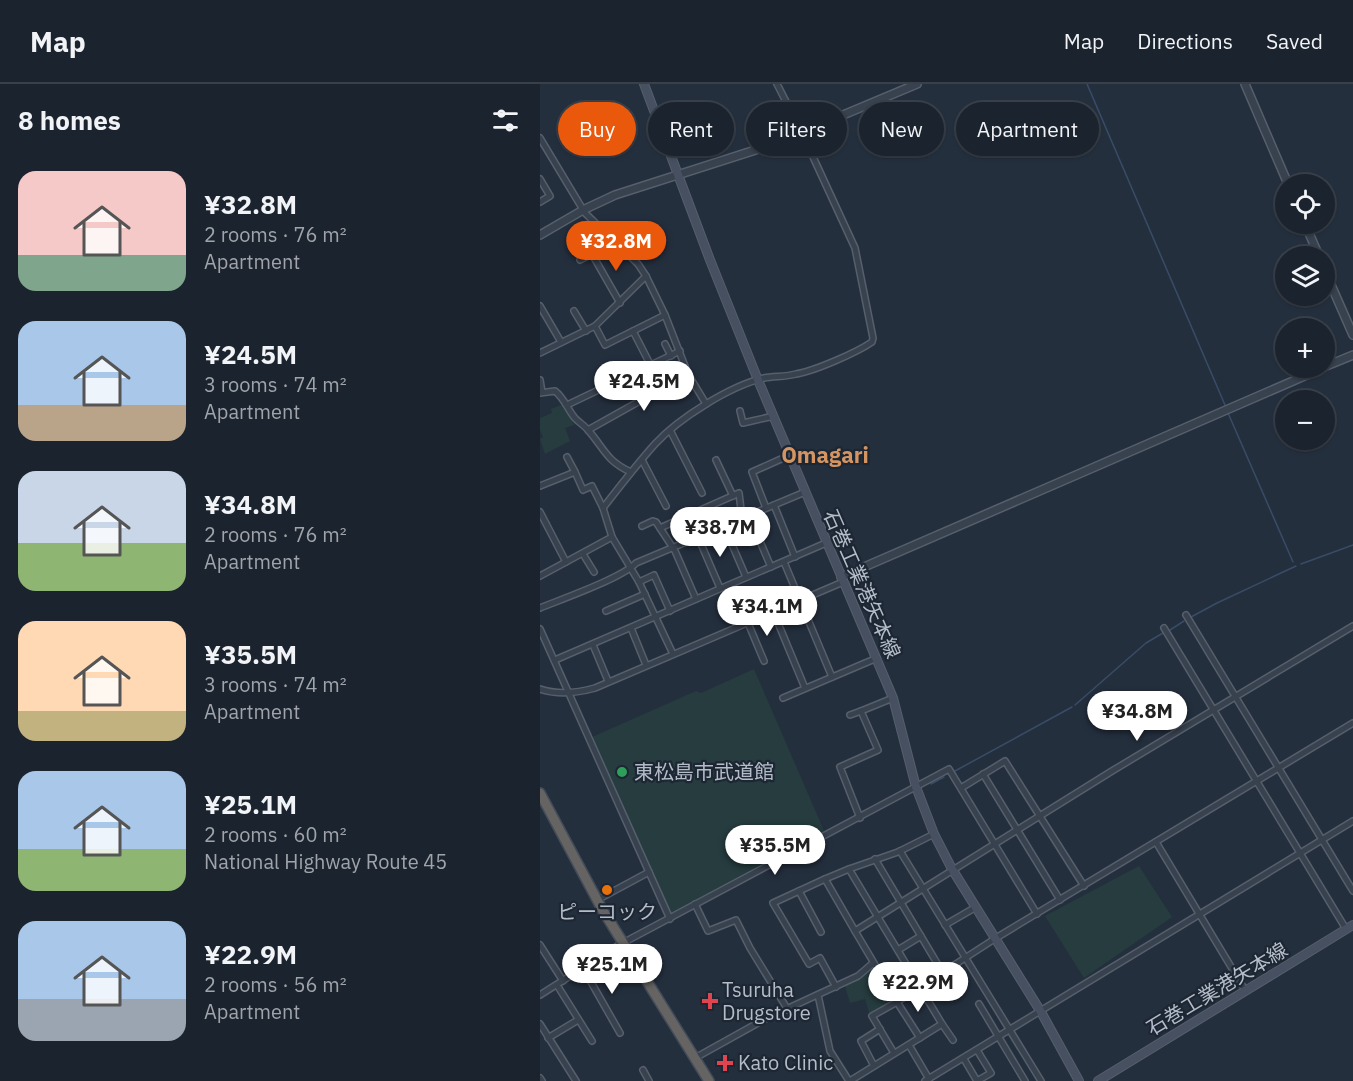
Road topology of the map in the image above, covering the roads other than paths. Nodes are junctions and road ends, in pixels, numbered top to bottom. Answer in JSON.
{"nodes":[{"id":1,"x":644,"y":84,"type":"edge"},
{"id":2,"x":777,"y":84,"type":"edge"},
{"id":3,"x":917,"y":84,"type":"edge"},
{"id":4,"x":1245,"y":84,"type":"edge"},
{"id":5,"x":786,"y":102,"type":"edge"},
{"id":6,"x":847,"y":114,"type":"edge"},
{"id":7,"x":540,"y":138,"type":"edge"},
{"id":8,"x":746,"y":151,"type":"edge"},
{"id":9,"x":813,"y":156,"type":"edge"},
{"id":10,"x":677,"y":174,"type":"junction"},
{"id":11,"x":1284,"y":174,"type":"edge"},
{"id":12,"x":540,"y":179,"type":"edge"},
{"id":13,"x":540,"y":202,"type":"edge"},
{"id":14,"x":583,"y":210,"type":"junction"},
{"id":15,"x":540,"y":235,"type":"edge"},
{"id":16,"x":613,"y":242,"type":"junction"},
{"id":17,"x":592,"y":254,"type":"junction"},
{"id":18,"x":580,"y":260,"type":"dead end"},
{"id":19,"x":646,"y":276,"type":"junction"},
{"id":20,"x":1335,"y":293,"type":"edge"},
{"id":21,"x":620,"y":303,"type":"junction"},
{"id":22,"x":540,"y":306,"type":"edge"},
{"id":23,"x":574,"y":311,"type":"dead end"},
{"id":24,"x":665,"y":315,"type":"junction"},
{"id":25,"x":595,"y":326,"type":"junction"},
{"id":26,"x":633,"y":331,"type":"junction"},
{"id":27,"x":586,"y":332,"type":"junction"},
{"id":28,"x":1353,"y":335,"type":"edge"},
{"id":29,"x":561,"y":342,"type":"junction"},
{"id":30,"x":665,"y":344,"type":"dead end"},
{"id":31,"x":680,"y":351,"type":"junction"},
{"id":32,"x":540,"y":353,"type":"edge"},
{"id":33,"x":1353,"y":355,"type":"edge"},
{"id":34,"x":670,"y":356,"type":"junction"},
{"id":35,"x":1335,"y":362,"type":"edge"},
{"id":36,"x":651,"y":366,"type":"junction"},
{"id":37,"x":688,"y":374,"type":"junction"},
{"id":38,"x":1299,"y":378,"type":"edge"},
{"id":39,"x":540,"y":380,"type":"edge"},
{"id":40,"x":758,"y":380,"type":"junction"},
{"id":41,"x":541,"y":393,"type":"edge"},
{"id":42,"x":706,"y":404,"type":"junction"},
{"id":43,"x":567,"y":405,"type":"junction"},
{"id":44,"x":740,"y":411,"type":"dead end"},
{"id":45,"x":774,"y":416,"type":"junction"},
{"id":46,"x":588,"y":430,"type":"junction"},
{"id":47,"x":670,"y":430,"type":"junction"},
{"id":48,"x":790,"y":455,"type":"junction"},
{"id":49,"x":567,"y":457,"type":"dead end"},
{"id":50,"x":642,"y":460,"type":"junction"},
{"id":51,"x":716,"y":460,"type":"dead end"},
{"id":52,"x":574,"y":472,"type":"junction"},
{"id":53,"x":631,"y":472,"type":"junction"},
{"id":54,"x":540,"y":486,"type":"edge"},
{"id":55,"x":805,"y":492,"type":"junction"},
{"id":56,"x":702,"y":493,"type":"dead end"},
{"id":57,"x":733,"y":496,"type":"junction"},
{"id":58,"x":774,"y":505,"type":"junction"},
{"id":59,"x":666,"y":506,"type":"dead end"},
{"id":60,"x":603,"y":508,"type":"junction"},
{"id":61,"x":766,"y":508,"type":"junction"},
{"id":62,"x":540,"y":512,"type":"edge"},
{"id":63,"x":749,"y":516,"type":"junction"},
{"id":64,"x":742,"y":518,"type":"junction"},
{"id":65,"x":642,"y":526,"type":"dead end"},
{"id":66,"x":724,"y":526,"type":"junction"},
{"id":67,"x":660,"y":528,"type":"junction"},
{"id":68,"x":612,"y":537,"type":"junction"},
{"id":69,"x":698,"y":537,"type":"junction"},
{"id":70,"x":826,"y":543,"type":"junction"},
{"id":71,"x":672,"y":548,"type":"junction"},
{"id":72,"x":583,"y":554,"type":"junction"},
{"id":73,"x":795,"y":557,"type":"junction"},
{"id":74,"x":566,"y":562,"type":"junction"},
{"id":75,"x":784,"y":562,"type":"junction"},
{"id":76,"x":771,"y":567,"type":"junction"},
{"id":77,"x":632,"y":568,"type":"junction"},
{"id":78,"x":594,"y":572,"type":"dead end"},
{"id":79,"x":540,"y":576,"type":"edge"},
{"id":80,"x":746,"y":578,"type":"junction"},
{"id":81,"x":842,"y":579,"type":"junction"},
{"id":82,"x":639,"y":582,"type":"junction"},
{"id":83,"x":720,"y":588,"type":"junction"},
{"id":84,"x":645,"y":594,"type":"junction"},
{"id":85,"x":696,"y":599,"type":"junction"},
{"id":86,"x":800,"y":600,"type":"junction"},
{"id":87,"x":540,"y":608,"type":"edge"},
{"id":88,"x":606,"y":611,"type":"dead end"},
{"id":89,"x":670,"y":611,"type":"junction"},
{"id":90,"x":773,"y":611,"type":"junction"},
{"id":91,"x":1186,"y":615,"type":"dead end"},
{"id":92,"x":657,"y":616,"type":"junction"},
{"id":93,"x":748,"y":623,"type":"junction"},
{"id":94,"x":1353,"y":626,"type":"edge"},
{"id":95,"x":631,"y":628,"type":"junction"},
{"id":96,"x":1164,"y":628,"type":"dead end"},
{"id":97,"x":540,"y":631,"type":"edge"},
{"id":98,"x":593,"y":645,"type":"junction"},
{"id":99,"x":673,"y":654,"type":"junction"},
{"id":100,"x":877,"y":658,"type":"junction"},
{"id":101,"x":555,"y":660,"type":"junction"},
{"id":102,"x":764,"y":661,"type":"dead end"},
{"id":103,"x":646,"y":665,"type":"junction"},
{"id":104,"x":832,"y":677,"type":"junction"},
{"id":105,"x":608,"y":681,"type":"junction"},
{"id":106,"x":805,"y":688,"type":"junction"},
{"id":107,"x":540,"y":689,"type":"edge"},
{"id":108,"x":569,"y":693,"type":"junction"},
{"id":109,"x":1235,"y":697,"type":"junction"},
{"id":110,"x":783,"y":698,"type":"dead end"},
{"id":111,"x":893,"y":698,"type":"junction"},
{"id":112,"x":861,"y":711,"type":"junction"},
{"id":113,"x":1214,"y":711,"type":"junction"},
{"id":114,"x":850,"y":715,"type":"dead end"},
{"id":115,"x":1353,"y":723,"type":"edge"},
{"id":116,"x":1278,"y":769,"type":"junction"},
{"id":117,"x":983,"y":774,"type":"junction"},
{"id":118,"x":1257,"y":782,"type":"junction"},
{"id":119,"x":916,"y":787,"type":"junction"},
{"id":120,"x":961,"y":788,"type":"junction"},
{"id":121,"x":540,"y":793,"type":"edge"},
{"id":122,"x":1040,"y":816,"type":"junction"},
{"id":123,"x":860,"y":818,"type":"junction"},
{"id":124,"x":1353,"y":821,"type":"edge"},
{"id":125,"x":1017,"y":830,"type":"junction"},
{"id":126,"x":934,"y":834,"type":"junction"},
{"id":127,"x":1321,"y":841,"type":"junction"},
{"id":128,"x":1156,"y":842,"type":"junction"},
{"id":129,"x":994,"y":844,"type":"junction"},
{"id":130,"x":900,"y":851,"type":"junction"},
{"id":131,"x":1300,"y":853,"type":"junction"},
{"id":132,"x":875,"y":859,"type":"junction"},
{"id":133,"x":849,"y":869,"type":"junction"},
{"id":134,"x":952,"y":869,"type":"junction"},
{"id":135,"x":649,"y":872,"type":"junction"},
{"id":136,"x":825,"y":879,"type":"junction"},
{"id":137,"x":1084,"y":886,"type":"junction"},
{"id":138,"x":923,"y":888,"type":"junction"},
{"id":139,"x":799,"y":891,"type":"junction"},
{"id":140,"x":1353,"y":891,"type":"edge"},
{"id":141,"x":597,"y":900,"type":"junction"},
{"id":142,"x":1060,"y":900,"type":"junction"},
{"id":143,"x":900,"y":902,"type":"junction"},
{"id":144,"x":695,"y":904,"type":"junction"},
{"id":145,"x":976,"y":907,"type":"junction"},
{"id":146,"x":1037,"y":914,"type":"junction"},
{"id":147,"x":1199,"y":914,"type":"junction"},
{"id":148,"x":878,"y":916,"type":"junction"},
{"id":149,"x":670,"y":920,"type":"junction"},
{"id":150,"x":945,"y":925,"type":"junction"},
{"id":151,"x":1350,"y":927,"type":"edge"},
{"id":152,"x":855,"y":931,"type":"junction"},
{"id":153,"x":821,"y":932,"type":"dead end"},
{"id":154,"x":921,"y":936,"type":"junction"},
{"id":155,"x":996,"y":938,"type":"junction"},
{"id":156,"x":623,"y":944,"type":"junction"},
{"id":157,"x":540,"y":945,"type":"edge"},
{"id":158,"x":898,"y":950,"type":"junction"},
{"id":159,"x":966,"y":959,"type":"junction"},
{"id":160,"x":873,"y":963,"type":"junction"},
{"id":161,"x":583,"y":968,"type":"junction"},
{"id":162,"x":943,"y":973,"type":"junction"},
{"id":163,"x":563,"y":981,"type":"junction"},
{"id":164,"x":557,"y":985,"type":"junction"},
{"id":165,"x":836,"y":987,"type":"junction"},
{"id":166,"x":921,"y":987,"type":"junction"},
{"id":167,"x":1245,"y":990,"type":"junction"},
{"id":168,"x":540,"y":995,"type":"edge"},
{"id":169,"x":818,"y":995,"type":"junction"},
{"id":170,"x":956,"y":995,"type":"dead end"},
{"id":171,"x":897,"y":1002,"type":"junction"},
{"id":172,"x":979,"y":1004,"type":"dead end"},
{"id":173,"x":788,"y":1010,"type":"junction"},
{"id":174,"x":1041,"y":1012,"type":"junction"},
{"id":175,"x":578,"y":1020,"type":"junction"},
{"id":176,"x":540,"y":1024,"type":"edge"},
{"id":177,"x":942,"y":1024,"type":"junction"},
{"id":178,"x":880,"y":1029,"type":"junction"},
{"id":179,"x":1010,"y":1030,"type":"junction"},
{"id":180,"x":620,"y":1033,"type":"dead end"},
{"id":181,"x":998,"y":1037,"type":"junction"},
{"id":182,"x":548,"y":1038,"type":"junction"},
{"id":183,"x":920,"y":1038,"type":"junction"},
{"id":184,"x":953,"y":1040,"type":"dead end"},
{"id":185,"x":592,"y":1041,"type":"dead end"},
{"id":186,"x":909,"y":1045,"type":"junction"},
{"id":187,"x":977,"y":1050,"type":"junction"},
{"id":188,"x":894,"y":1053,"type":"junction"},
{"id":189,"x":695,"y":1058,"type":"junction"},
{"id":190,"x":964,"y":1059,"type":"junction"},
{"id":191,"x":874,"y":1066,"type":"junction"},
{"id":192,"x":643,"y":1070,"type":"dead end"},
{"id":193,"x":927,"y":1080,"type":"edge"},
{"id":194,"x":576,"y":1081,"type":"edge"},
{"id":195,"x":649,"y":1081,"type":"edge"},
{"id":196,"x":709,"y":1081,"type":"edge"},
{"id":197,"x":850,"y":1081,"type":"edge"},
{"id":198,"x":1025,"y":1081,"type":"edge"},
{"id":199,"x":1041,"y":1081,"type":"edge"},
{"id":200,"x":1079,"y":1081,"type":"edge"},
{"id":201,"x":1098,"y":1081,"type":"edge"}],
"edges":[{"from":1,"to":10,"type":"main road","name":"石巻工業港矢本線"},
{"from":2,"to":5,"type":"street"},
{"from":3,"to":6,"type":"street"},
{"from":4,"to":11,"type":"street"},
{"from":7,"to":14,"type":"street"},
{"from":8,"to":10,"type":"street"},
{"from":9,"to":40,"type":"street"},
{"from":10,"to":14,"type":"street"},
{"from":10,"to":40,"type":"main road","name":"石巻工業港矢本線"},
{"from":12,"to":13,"type":"street"},
{"from":14,"to":15,"type":"street"},
{"from":14,"to":16,"type":"street"},
{"from":16,"to":17,"type":"street"},
{"from":16,"to":19,"type":"street"},
{"from":17,"to":18,"type":"street"},
{"from":17,"to":21,"type":"street"},
{"from":19,"to":21,"type":"street"},
{"from":19,"to":24,"type":"street"},
{"from":20,"to":28,"type":"street"},
{"from":21,"to":25,"type":"street"},
{"from":22,"to":29,"type":"street"},
{"from":23,"to":27,"type":"street"},
{"from":24,"to":26,"type":"street"},
{"from":24,"to":31,"type":"street"},
{"from":25,"to":26,"type":"street"},
{"from":25,"to":27,"type":"street"},
{"from":26,"to":36,"type":"street"},
{"from":27,"to":29,"type":"street"},
{"from":29,"to":32,"type":"street"},
{"from":30,"to":34,"type":"street"},
{"from":31,"to":34,"type":"street"},
{"from":31,"to":37,"type":"street"},
{"from":33,"to":35,"type":"street"},
{"from":34,"to":36,"type":"street"},
{"from":36,"to":43,"type":"street"},
{"from":37,"to":42,"type":"street"},
{"from":37,"to":46,"type":"street"},
{"from":38,"to":81,"type":"street"},
{"from":39,"to":41,"type":"street"},
{"from":40,"to":42,"type":"street"},
{"from":40,"to":45,"type":"main road","name":"石巻工業港矢本線"},
{"from":41,"to":43,"type":"street"},
{"from":42,"to":47,"type":"street"},
{"from":43,"to":46,"type":"street"},
{"from":44,"to":45,"type":"street"},
{"from":45,"to":48,"type":"main road","name":"石巻工業港矢本線"},
{"from":46,"to":53,"type":"street"},
{"from":47,"to":50,"type":"street"},
{"from":47,"to":56,"type":"street"},
{"from":48,"to":55,"type":"main road","name":"石巻工業港矢本線"},
{"from":48,"to":61,"type":"street"},
{"from":49,"to":52,"type":"street"},
{"from":50,"to":53,"type":"street"},
{"from":50,"to":59,"type":"street"},
{"from":51,"to":57,"type":"street"},
{"from":52,"to":54,"type":"street"},
{"from":52,"to":60,"type":"street"},
{"from":53,"to":60,"type":"street"},
{"from":55,"to":58,"type":"street"},
{"from":55,"to":70,"type":"main road","name":"石巻工業港矢本線"},
{"from":57,"to":64,"type":"street"},
{"from":57,"to":67,"type":"street"},
{"from":58,"to":61,"type":"street"},
{"from":58,"to":73,"type":"street"},
{"from":60,"to":68,"type":"street"},
{"from":61,"to":63,"type":"street"},
{"from":62,"to":74,"type":"street"},
{"from":63,"to":64,"type":"street"},
{"from":63,"to":76,"type":"street"},
{"from":64,"to":66,"type":"street"},
{"from":65,"to":67,"type":"street"},
{"from":66,"to":69,"type":"street"},
{"from":66,"to":80,"type":"street"},
{"from":67,"to":71,"type":"street"},
{"from":68,"to":72,"type":"street"},
{"from":68,"to":77,"type":"street"},
{"from":69,"to":71,"type":"street"},
{"from":69,"to":83,"type":"street"},
{"from":70,"to":73,"type":"street"},
{"from":70,"to":81,"type":"main road","name":"石巻工業港矢本線"},
{"from":71,"to":77,"type":"street"},
{"from":71,"to":85,"type":"street"},
{"from":72,"to":74,"type":"street"},
{"from":72,"to":78,"type":"street"},
{"from":73,"to":75,"type":"street"},
{"from":74,"to":79,"type":"street"},
{"from":75,"to":76,"type":"street"},
{"from":75,"to":86,"type":"street"},
{"from":76,"to":80,"type":"street"},
{"from":77,"to":82,"type":"street"},
{"from":77,"to":87,"type":"street"},
{"from":80,"to":83,"type":"street"},
{"from":81,"to":86,"type":"street"},
{"from":81,"to":100,"type":"main road","name":"石巻工業港矢本線"},
{"from":82,"to":84,"type":"street"},
{"from":82,"to":89,"type":"street"},
{"from":83,"to":85,"type":"street"},
{"from":84,"to":88,"type":"street"},
{"from":84,"to":92,"type":"street"},
{"from":85,"to":89,"type":"street"},
{"from":86,"to":90,"type":"street"},
{"from":86,"to":104,"type":"street"},
{"from":89,"to":92,"type":"street"},
{"from":90,"to":93,"type":"street"},
{"from":90,"to":106,"type":"street"},
{"from":91,"to":109,"type":"street"},
{"from":92,"to":95,"type":"street"},
{"from":92,"to":99,"type":"street"},
{"from":93,"to":99,"type":"street"},
{"from":93,"to":102,"type":"street"},
{"from":94,"to":109,"type":"street"},
{"from":95,"to":98,"type":"street"},
{"from":95,"to":103,"type":"street"},
{"from":96,"to":113,"type":"street"},
{"from":97,"to":101,"type":"street"},
{"from":98,"to":101,"type":"street"},
{"from":98,"to":105,"type":"street"},
{"from":99,"to":103,"type":"street"},
{"from":100,"to":104,"type":"street"},
{"from":100,"to":111,"type":"main road","name":"石巻工業港矢本線"},
{"from":101,"to":108,"type":"street"},
{"from":103,"to":105,"type":"street"},
{"from":104,"to":106,"type":"street"},
{"from":105,"to":108,"type":"street"},
{"from":106,"to":110,"type":"street"},
{"from":107,"to":108,"type":"street"},
{"from":108,"to":135,"type":"street"},
{"from":109,"to":113,"type":"street"},
{"from":109,"to":116,"type":"street"},
{"from":111,"to":112,"type":"street"},
{"from":111,"to":119,"type":"main road","name":"石巻工業港矢本線"},
{"from":112,"to":114,"type":"street"},
{"from":112,"to":123,"type":"street"},
{"from":113,"to":118,"type":"street"},
{"from":113,"to":122,"type":"street"},
{"from":115,"to":116,"type":"street"},
{"from":116,"to":118,"type":"street"},
{"from":116,"to":127,"type":"street"},
{"from":117,"to":120,"type":"street"},
{"from":117,"to":122,"type":"street"},
{"from":117,"to":125,"type":"street"},
{"from":118,"to":128,"type":"street"},
{"from":118,"to":131,"type":"street"},
{"from":119,"to":120,"type":"street"},
{"from":119,"to":123,"type":"street"},
{"from":119,"to":126,"type":"main road","name":"石巻工業港矢本線"},
{"from":120,"to":129,"type":"street"},
{"from":121,"to":141,"type":"highway"},
{"from":122,"to":125,"type":"street"},
{"from":122,"to":137,"type":"street"},
{"from":123,"to":144,"type":"street"},
{"from":124,"to":127,"type":"street"},
{"from":125,"to":129,"type":"street"},
{"from":125,"to":142,"type":"street"},
{"from":126,"to":130,"type":"street"},
{"from":126,"to":134,"type":"main road","name":"石巻工業港矢本線"},
{"from":127,"to":131,"type":"street"},
{"from":127,"to":140,"type":"street"},
{"from":128,"to":137,"type":"street"},
{"from":128,"to":147,"type":"street"},
{"from":129,"to":134,"type":"street"},
{"from":129,"to":146,"type":"street"},
{"from":130,"to":132,"type":"street"},
{"from":130,"to":138,"type":"street"},
{"from":131,"to":147,"type":"street"},
{"from":131,"to":151,"type":"street"},
{"from":132,"to":133,"type":"street"},
{"from":132,"to":143,"type":"street"},
{"from":133,"to":136,"type":"street"},
{"from":133,"to":148,"type":"street"},
{"from":134,"to":138,"type":"street"},
{"from":134,"to":145,"type":"main road","name":"石巻工業港矢本線"},
{"from":135,"to":141,"type":"street"},
{"from":135,"to":149,"type":"street"},
{"from":136,"to":139,"type":"street"},
{"from":136,"to":152,"type":"street"},
{"from":137,"to":142,"type":"street"},
{"from":138,"to":143,"type":"street"},
{"from":138,"to":150,"type":"street"},
{"from":139,"to":153,"type":"street"},
{"from":139,"to":165,"type":"street"},
{"from":141,"to":156,"type":"highway"},
{"from":142,"to":146,"type":"street"},
{"from":143,"to":148,"type":"street"},
{"from":143,"to":154,"type":"street"},
{"from":144,"to":149,"type":"street"},
{"from":144,"to":173,"type":"street"},
{"from":145,"to":150,"type":"street"},
{"from":145,"to":155,"type":"main road","name":"石巻工業港矢本線"},
{"from":146,"to":155,"type":"street"},
{"from":147,"to":167,"type":"street"},
{"from":147,"to":174,"type":"street"},
{"from":148,"to":152,"type":"street"},
{"from":148,"to":158,"type":"street"},
{"from":149,"to":156,"type":"street"},
{"from":150,"to":159,"type":"street"},
{"from":151,"to":167,"type":"main road","name":"石巻工業港矢本線"},
{"from":152,"to":160,"type":"street"},
{"from":154,"to":158,"type":"street"},
{"from":154,"to":162,"type":"street"},
{"from":155,"to":159,"type":"street"},
{"from":155,"to":174,"type":"main road","name":"石巻工業港矢本線"},
{"from":156,"to":161,"type":"street"},
{"from":156,"to":189,"type":"highway"},
{"from":157,"to":163,"type":"street"},
{"from":158,"to":166,"type":"street"},
{"from":159,"to":162,"type":"street"},
{"from":159,"to":179,"type":"street"},
{"from":160,"to":165,"type":"street"},
{"from":160,"to":171,"type":"street"},
{"from":161,"to":163,"type":"street"},
{"from":161,"to":180,"type":"street"},
{"from":162,"to":166,"type":"street"},
{"from":162,"to":170,"type":"street"},
{"from":163,"to":164,"type":"street"},
{"from":164,"to":168,"type":"street"},
{"from":164,"to":175,"type":"street"},
{"from":165,"to":169,"type":"street"},
{"from":166,"to":171,"type":"street"},
{"from":166,"to":177,"type":"street"},
{"from":167,"to":201,"type":"main road","name":"石巻工業港矢本線"},
{"from":169,"to":173,"type":"street"},
{"from":169,"to":197,"type":"street"},
{"from":171,"to":178,"type":"street"},
{"from":171,"to":183,"type":"street"},
{"from":172,"to":181,"type":"street"},
{"from":173,"to":189,"type":"street"},
{"from":174,"to":179,"type":"street"},
{"from":174,"to":200,"type":"main road","name":"石巻工業港矢本線"},
{"from":175,"to":182,"type":"street"},
{"from":175,"to":185,"type":"street"},
{"from":176,"to":182,"type":"street"},
{"from":177,"to":183,"type":"street"},
{"from":177,"to":184,"type":"street"},
{"from":178,"to":188,"type":"street"},
{"from":178,"to":191,"type":"street"},
{"from":179,"to":181,"type":"street"},
{"from":179,"to":199,"type":"street"},
{"from":181,"to":187,"type":"street"},
{"from":181,"to":198,"type":"street"},
{"from":182,"to":194,"type":"street"},
{"from":183,"to":186,"type":"street"},
{"from":186,"to":188,"type":"street"},
{"from":186,"to":193,"type":"street"},
{"from":187,"to":190,"type":"street"},
{"from":187,"to":190,"type":"street"},
{"from":188,"to":191,"type":"street"},
{"from":189,"to":196,"type":"highway"},
{"from":190,"to":193,"type":"street"},
{"from":191,"to":197,"type":"street"},
{"from":192,"to":195,"type":"street"}]}
